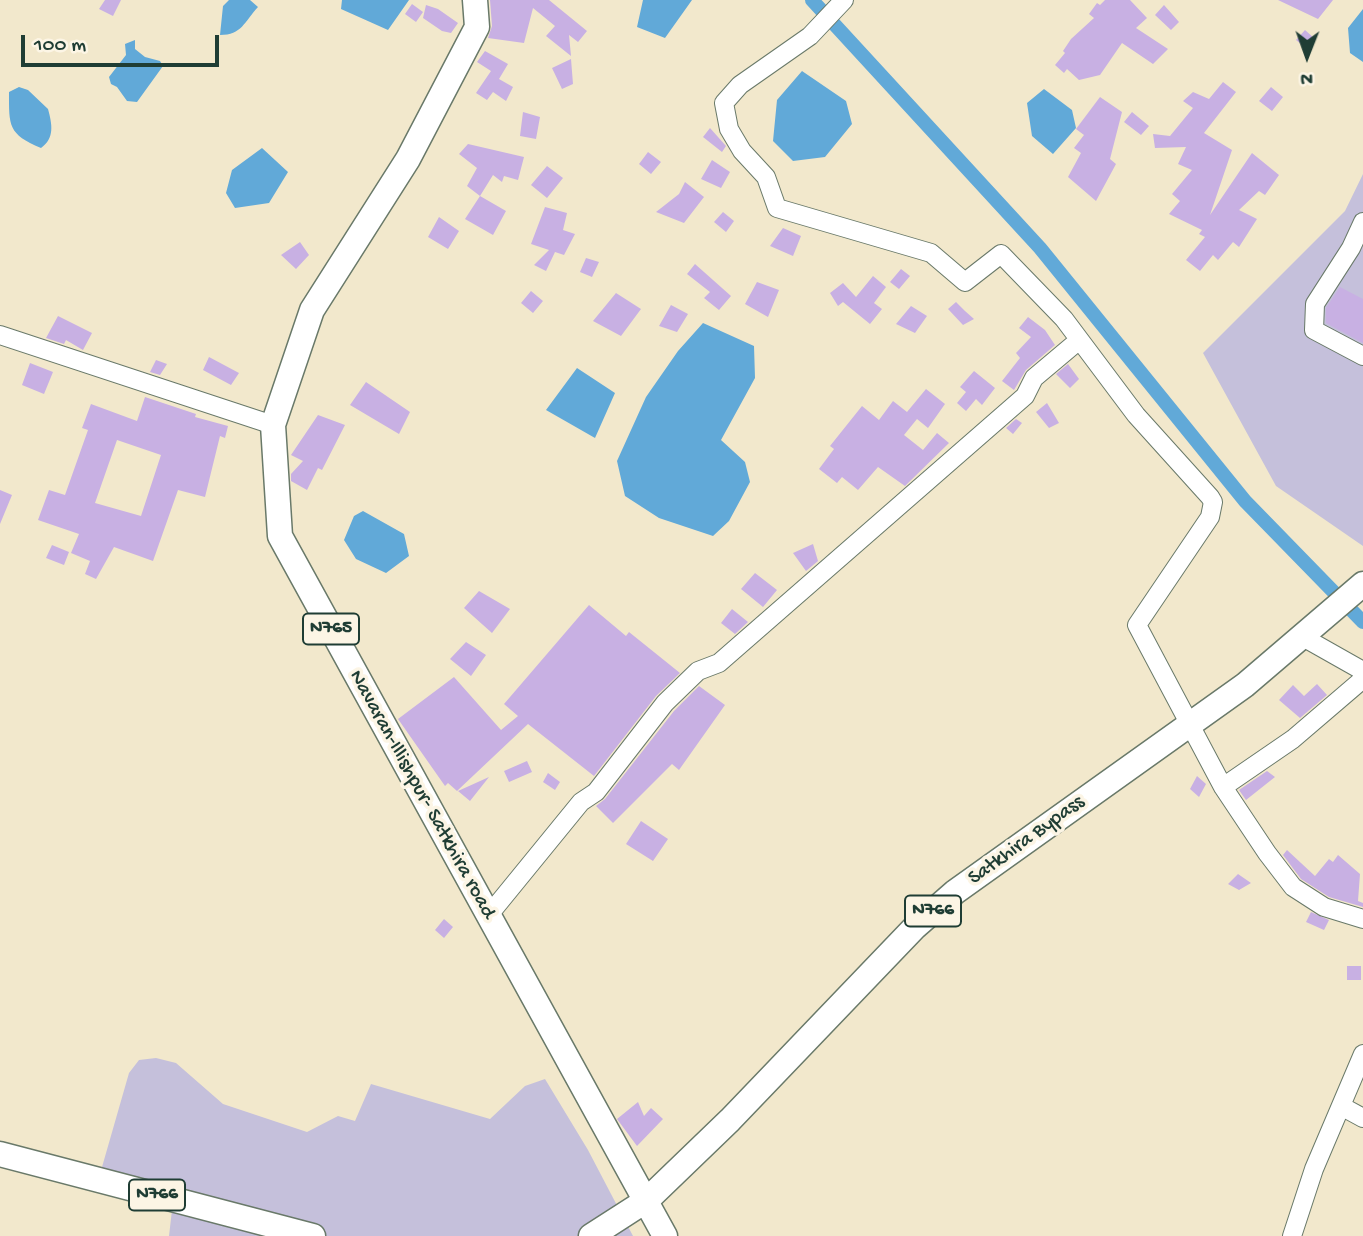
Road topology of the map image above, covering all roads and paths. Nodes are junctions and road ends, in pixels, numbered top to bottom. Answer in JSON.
{"nodes":[{"id":1,"x":475,"y":0,"type":"edge"},
{"id":2,"x":844,"y":0,"type":"edge"},
{"id":3,"x":1363,"y":222,"type":"edge"},
{"id":4,"x":0,"y":335,"type":"edge"},
{"id":5,"x":1078,"y":341,"type":"junction"},
{"id":6,"x":1363,"y":356,"type":"edge"},
{"id":7,"x":273,"y":425,"type":"junction"},
{"id":8,"x":1363,"y":584,"type":"edge"},
{"id":9,"x":1307,"y":632,"type":"junction"},
{"id":10,"x":1363,"y":671,"type":"edge"},
{"id":11,"x":1363,"y":679,"type":"edge"},
{"id":12,"x":1189,"y":726,"type":"junction"},
{"id":13,"x":1223,"y":787,"type":"junction"},
{"id":14,"x":488,"y":916,"type":"junction"},
{"id":15,"x":1363,"y":919,"type":"edge"},
{"id":16,"x":1363,"y":1054,"type":"edge"},
{"id":17,"x":1341,"y":1107,"type":"junction"},
{"id":18,"x":1363,"y":1118,"type":"edge"},
{"id":19,"x":0,"y":1154,"type":"edge"},
{"id":20,"x":647,"y":1200,"type":"junction"},
{"id":21,"x":313,"y":1236,"type":"edge"},
{"id":22,"x":592,"y":1236,"type":"edge"},
{"id":23,"x":665,"y":1236,"type":"edge"},
{"id":24,"x":1292,"y":1236,"type":"edge"}],
"edges":[{"from":1,"to":7,"type":"highway","name":"Navaran-Illishpur- Satkhira road","number":"N765"},
{"from":2,"to":5,"type":"street"},
{"from":3,"to":6,"type":"street"},
{"from":4,"to":7,"type":"street"},
{"from":5,"to":12,"type":"street"},
{"from":5,"to":14,"type":"street"},
{"from":7,"to":14,"type":"highway","name":"Navaran-Illishpur- Satkhira road","number":"N765"},
{"from":8,"to":9,"type":"highway","name":"Satkhira Bypass","number":"N766"},
{"from":9,"to":10,"type":"street"},
{"from":9,"to":12,"type":"highway","name":"Satkhira Bypass","number":"N766"},
{"from":11,"to":13,"type":"street"},
{"from":12,"to":13,"type":"street"},
{"from":12,"to":20,"type":"highway","name":"Satkhira Bypass","number":"N766"},
{"from":13,"to":15,"type":"street"},
{"from":14,"to":20,"type":"highway","name":"Navaran-Illishpur- Satkhira road","number":"N765"},
{"from":16,"to":17,"type":"street"},
{"from":17,"to":18,"type":"street"},
{"from":17,"to":24,"type":"street"},
{"from":19,"to":21,"type":"highway","number":"N766"},
{"from":20,"to":22,"type":"highway","name":"Satkhira Bypass","number":"N766"},
{"from":20,"to":23,"type":"highway","name":"Navaran-Illishpur- Satkhira road","number":"N765"}]}
